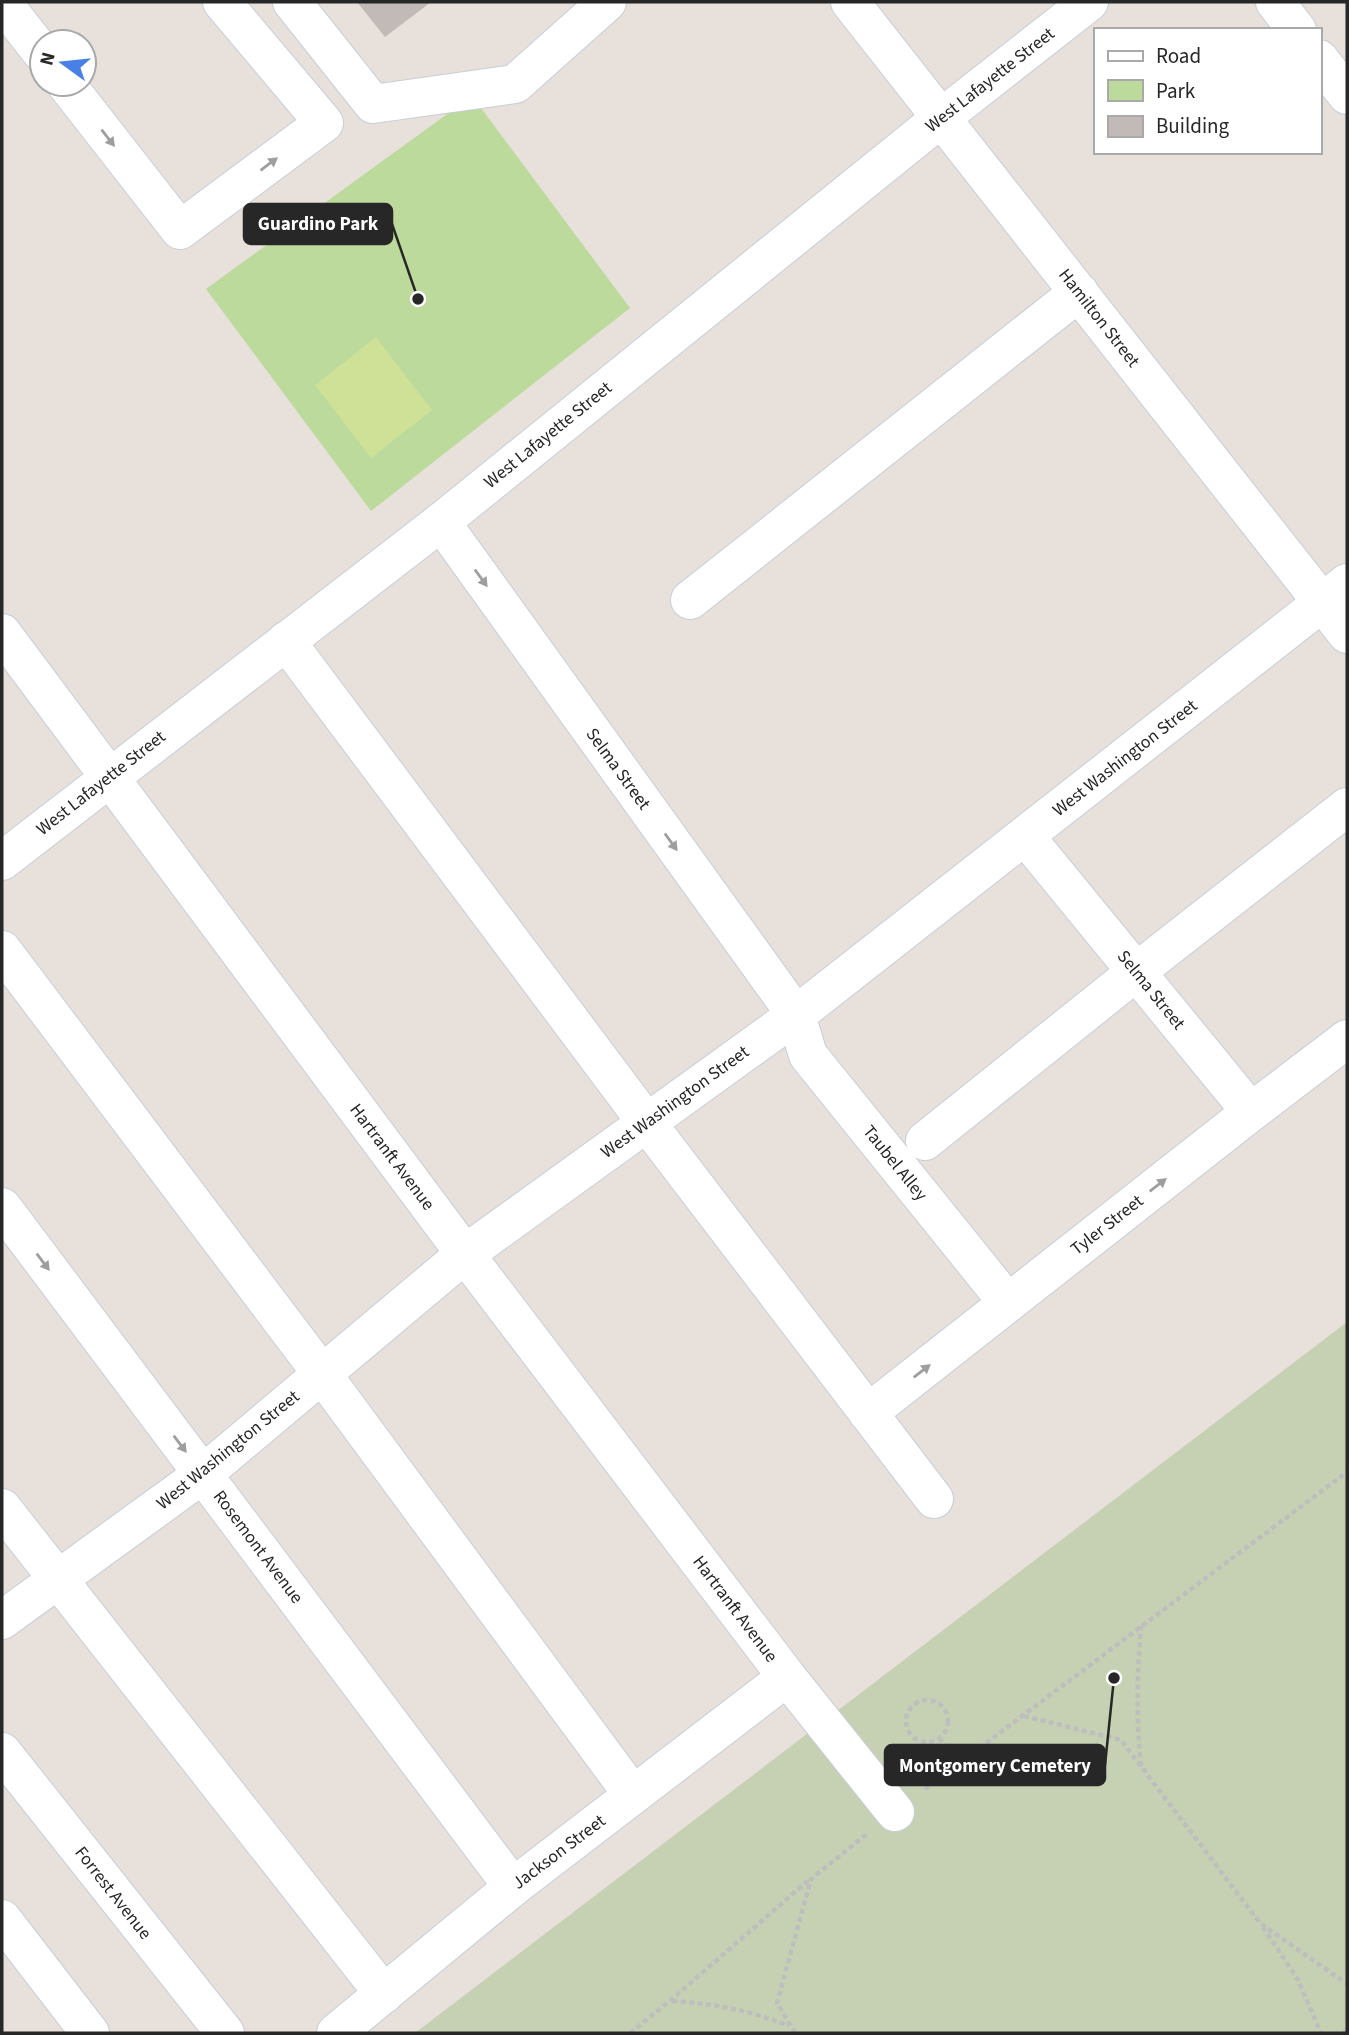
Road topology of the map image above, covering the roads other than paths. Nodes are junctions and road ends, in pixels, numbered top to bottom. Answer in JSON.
{"nodes":[{"id":1,"x":2,"y":2,"type":"edge"},
{"id":2,"x":222,"y":2,"type":"edge"},
{"id":3,"x":292,"y":2,"type":"edge"},
{"id":4,"x":607,"y":2,"type":"edge"},
{"id":5,"x":850,"y":2,"type":"edge"},
{"id":6,"x":1089,"y":2,"type":"edge"},
{"id":7,"x":1275,"y":2,"type":"edge"},
{"id":8,"x":1295,"y":28,"type":"edge"},
{"id":9,"x":28,"y":36,"type":"edge"},
{"id":10,"x":1321,"y":62,"type":"edge"},
{"id":11,"x":1347,"y":95,"type":"edge"},
{"id":12,"x":77,"y":98,"type":"edge"},
{"id":13,"x":941,"y":118,"type":"junction"},
{"id":14,"x":1079,"y":292,"type":"junction"},
{"id":15,"x":440,"y":523,"type":"junction"},
{"id":16,"x":1335,"y":592,"type":"edge"},
{"id":17,"x":690,"y":600,"type":"dead end"},
{"id":18,"x":2,"y":633,"type":"edge"},
{"id":19,"x":1347,"y":634,"type":"edge"},
{"id":20,"x":286,"y":641,"type":"junction"},
{"id":21,"x":108,"y":778,"type":"junction"},
{"id":22,"x":1347,"y":807,"type":"edge"},
{"id":23,"x":1025,"y":836,"type":"junction"},
{"id":24,"x":2,"y":861,"type":"edge"},
{"id":25,"x":2,"y":950,"type":"edge"},
{"id":26,"x":1136,"y":972,"type":"junction"},
{"id":27,"x":796,"y":1015,"type":"junction"},
{"id":28,"x":1347,"y":1040,"type":"edge"},
{"id":29,"x":1251,"y":1112,"type":"junction"},
{"id":30,"x":647,"y":1123,"type":"junction"},
{"id":31,"x":925,"y":1141,"type":"dead end"},
{"id":32,"x":2,"y":1208,"type":"edge"},
{"id":33,"x":465,"y":1254,"type":"junction"},
{"id":34,"x":1008,"y":1303,"type":"junction"},
{"id":35,"x":322,"y":1374,"type":"junction"},
{"id":36,"x":868,"y":1413,"type":"junction"},
{"id":37,"x":203,"y":1474,"type":"junction"},
{"id":38,"x":934,"y":1499,"type":"dead end"},
{"id":39,"x":2,"y":1508,"type":"edge"},
{"id":40,"x":58,"y":1579,"type":"junction"},
{"id":41,"x":2,"y":1620,"type":"edge"},
{"id":42,"x":787,"y":1677,"type":"junction"},
{"id":43,"x":2,"y":1752,"type":"edge"},
{"id":44,"x":633,"y":1795,"type":"junction"},
{"id":45,"x":895,"y":1812,"type":"road end"},
{"id":46,"x":513,"y":1886,"type":"junction"},
{"id":47,"x":2,"y":1919,"type":"edge"},
{"id":48,"x":384,"y":1994,"type":"junction"},
{"id":49,"x":90,"y":2033,"type":"edge"},
{"id":50,"x":225,"y":2033,"type":"edge"},
{"id":51,"x":336,"y":2033,"type":"edge"}],
"edges":[{"from":1,"to":9,"type":"street"},
{"from":12,"to":2,"type":"street","one_way":true},
{"from":3,"to":4,"type":"street"},
{"from":5,"to":13,"type":"street","name":"Hamilton Street"},
{"from":6,"to":13,"type":"street","name":"West Lafayette Street"},
{"from":7,"to":8,"type":"street"},
{"from":10,"to":11,"type":"street"},
{"from":13,"to":14,"type":"street","name":"Hamilton Street"},
{"from":13,"to":15,"type":"street","name":"West Lafayette Street"},
{"from":14,"to":16,"type":"street","name":"Hamilton Street"},
{"from":14,"to":17,"type":"street"},
{"from":15,"to":20,"type":"street","name":"West Lafayette Street"},
{"from":15,"to":27,"type":"street","name":"Selma Street","one_way":true},
{"from":16,"to":19,"type":"street","name":"Hamilton Street"},
{"from":16,"to":23,"type":"street","name":"West Washington Street"},
{"from":18,"to":21,"type":"street","name":"Hartranft Avenue"},
{"from":20,"to":21,"type":"street","name":"West Lafayette Street"},
{"from":20,"to":30,"type":"street"},
{"from":21,"to":24,"type":"street","name":"West Lafayette Street"},
{"from":21,"to":33,"type":"street","name":"Hartranft Avenue"},
{"from":22,"to":26,"type":"street"},
{"from":23,"to":26,"type":"street","name":"Selma Street"},
{"from":23,"to":27,"type":"street","name":"West Washington Street"},
{"from":25,"to":35,"type":"street"},
{"from":26,"to":29,"type":"street","name":"Selma Street"},
{"from":26,"to":31,"type":"street"},
{"from":27,"to":30,"type":"street","name":"West Washington Street"},
{"from":27,"to":34,"type":"street","name":"Taubel Alley"},
{"from":28,"to":29,"type":"street","name":"Tyler Street"},
{"from":34,"to":29,"type":"street","name":"Tyler Street","one_way":true},
{"from":30,"to":33,"type":"street","name":"West Washington Street"},
{"from":30,"to":36,"type":"street"},
{"from":32,"to":37,"type":"street","name":"Rosemont Avenue","one_way":true},
{"from":33,"to":35,"type":"street","name":"West Washington Street"},
{"from":33,"to":42,"type":"street","name":"Hartranft Avenue"},
{"from":36,"to":34,"type":"street","name":"Tyler Street","one_way":true},
{"from":35,"to":37,"type":"street","name":"West Washington Street"},
{"from":35,"to":44,"type":"street"},
{"from":36,"to":38,"type":"street"},
{"from":37,"to":40,"type":"street","name":"West Washington Street"},
{"from":37,"to":46,"type":"street","name":"Rosemont Avenue"},
{"from":39,"to":40,"type":"street"},
{"from":40,"to":41,"type":"street","name":"West Washington Street"},
{"from":40,"to":48,"type":"street"},
{"from":42,"to":44,"type":"street","name":"Jackson Street"},
{"from":42,"to":45,"type":"street","name":"Hartranft Avenue"},
{"from":43,"to":50,"type":"street","name":"Forrest Avenue"},
{"from":44,"to":46,"type":"street","name":"Jackson Street"},
{"from":46,"to":48,"type":"street","name":"Jackson Street"},
{"from":47,"to":49,"type":"street"},
{"from":48,"to":51,"type":"street","name":"Jackson Street"}]}
